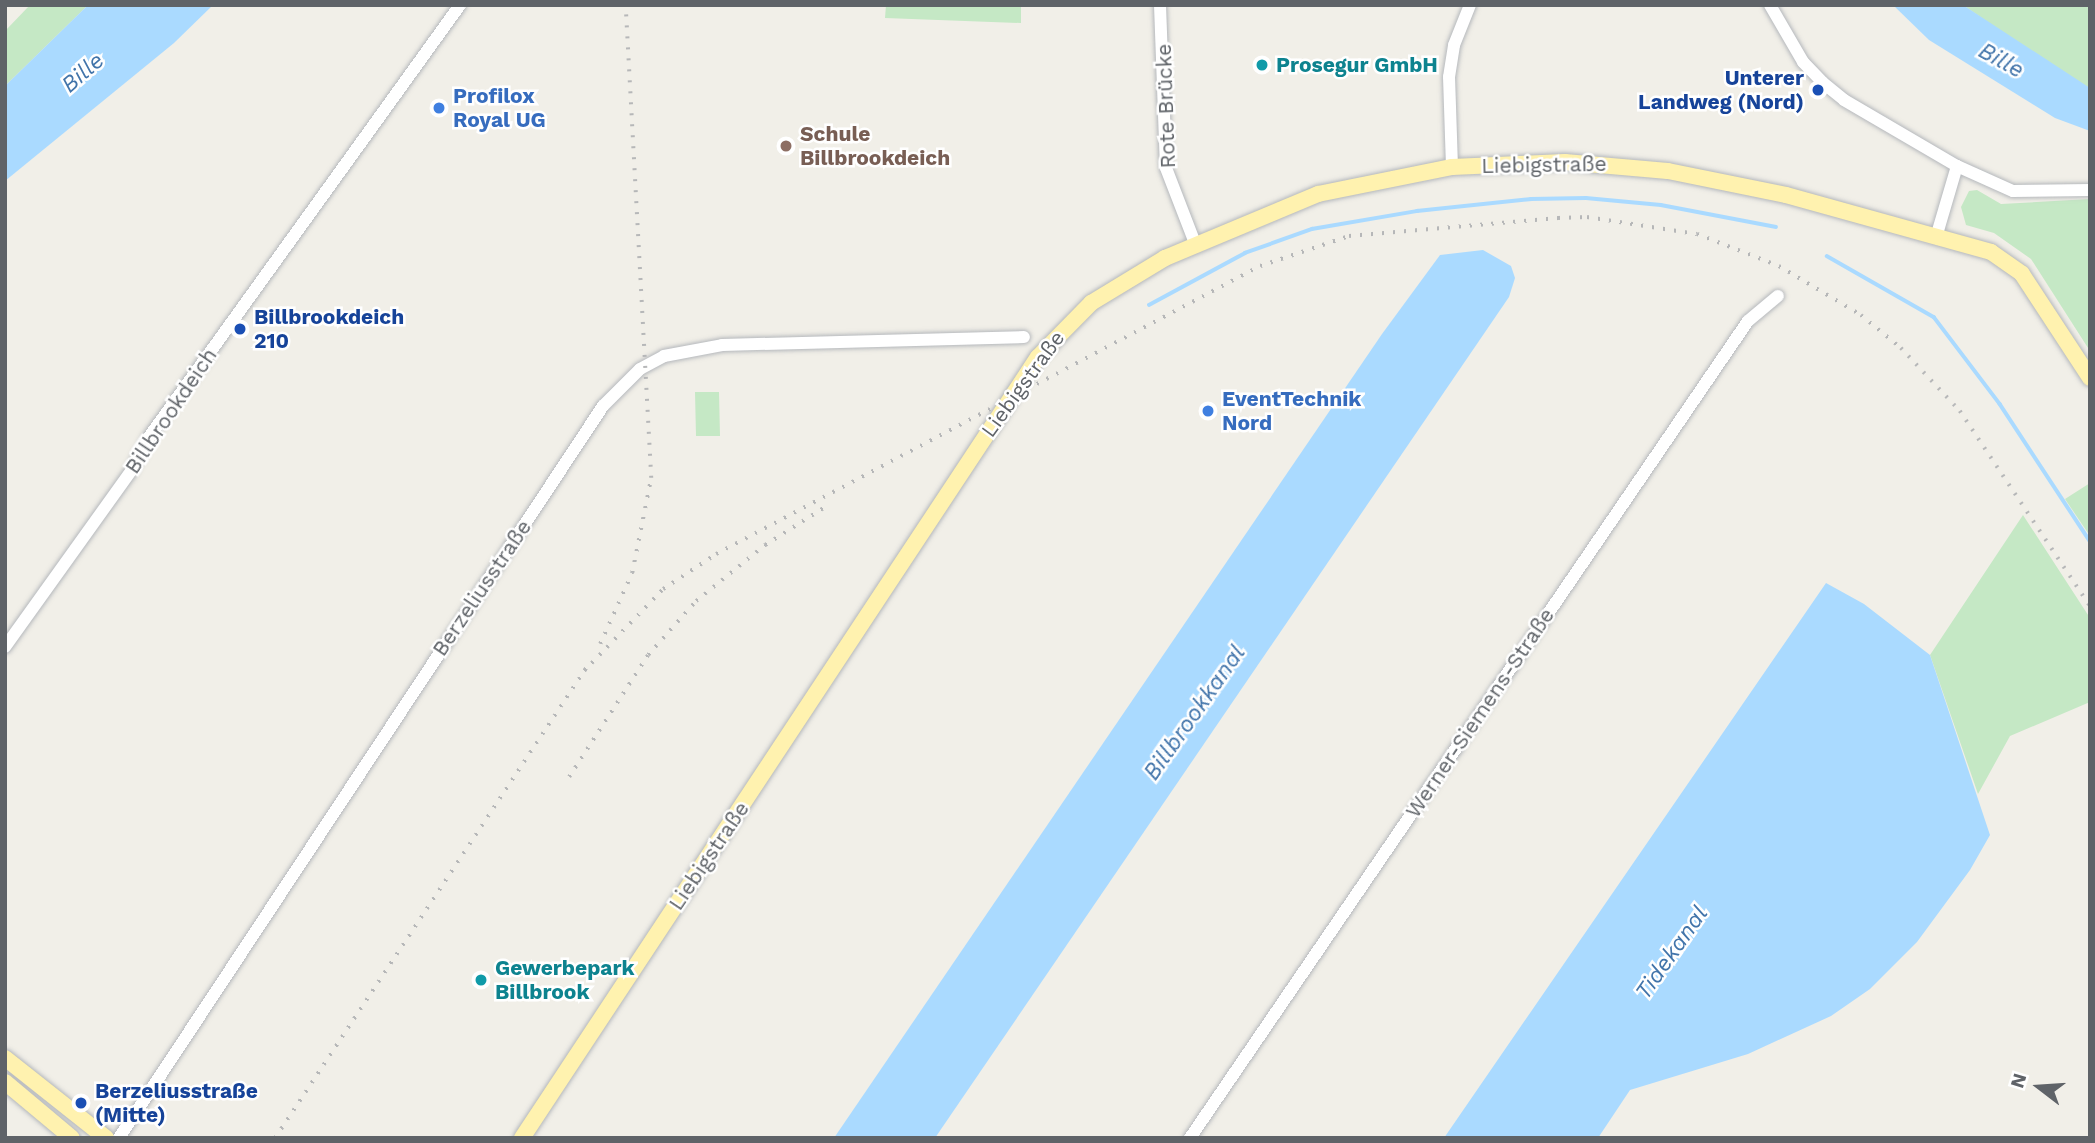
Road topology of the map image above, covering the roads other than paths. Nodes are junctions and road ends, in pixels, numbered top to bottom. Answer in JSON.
{"nodes":[{"id":1,"x":460,"y":5,"type":"edge"},
{"id":2,"x":1160,"y":5,"type":"edge"},
{"id":3,"x":1470,"y":5,"type":"edge"},
{"id":4,"x":1770,"y":5,"type":"edge"},
{"id":5,"x":1957,"y":166,"type":"junction"},
{"id":6,"x":1452,"y":167,"type":"junction"},
{"id":7,"x":2090,"y":190,"type":"edge"},
{"id":8,"x":1937,"y":234,"type":"junction"},
{"id":9,"x":1195,"y":243,"type":"junction"},
{"id":10,"x":1778,"y":296,"type":"dead end"},
{"id":11,"x":1024,"y":337,"type":"dead end"},
{"id":12,"x":2090,"y":378,"type":"edge"},
{"id":13,"x":5,"y":647,"type":"edge"},
{"id":14,"x":5,"y":1058,"type":"edge"},
{"id":15,"x":5,"y":1082,"type":"edge"},
{"id":16,"x":72,"y":1138,"type":"edge"},
{"id":17,"x":106,"y":1138,"type":"edge"},
{"id":18,"x":119,"y":1138,"type":"edge"},
{"id":19,"x":522,"y":1138,"type":"edge"},
{"id":20,"x":1190,"y":1138,"type":"edge"}],
"edges":[{"from":1,"to":13,"type":"street","name":"Billbrookdeich"},
{"from":2,"to":9,"type":"street","name":"Rote Brücke"},
{"from":3,"to":6,"type":"street"},
{"from":4,"to":5,"type":"street"},
{"from":5,"to":7,"type":"street"},
{"from":5,"to":8,"type":"street"},
{"from":6,"to":8,"type":"main road","name":"Liebigstraße"},
{"from":6,"to":9,"type":"main road","name":"Liebigstraße"},
{"from":8,"to":12,"type":"main road","name":"Liebigstraße"},
{"from":9,"to":19,"type":"main road","name":"Liebigstraße"},
{"from":10,"to":20,"type":"street","name":"Werner-Siemens-Straße"},
{"from":11,"to":18,"type":"street","name":"Berzeliusstraße"},
{"from":14,"to":17,"type":"main road"},
{"from":15,"to":16,"type":"main road"}]}
